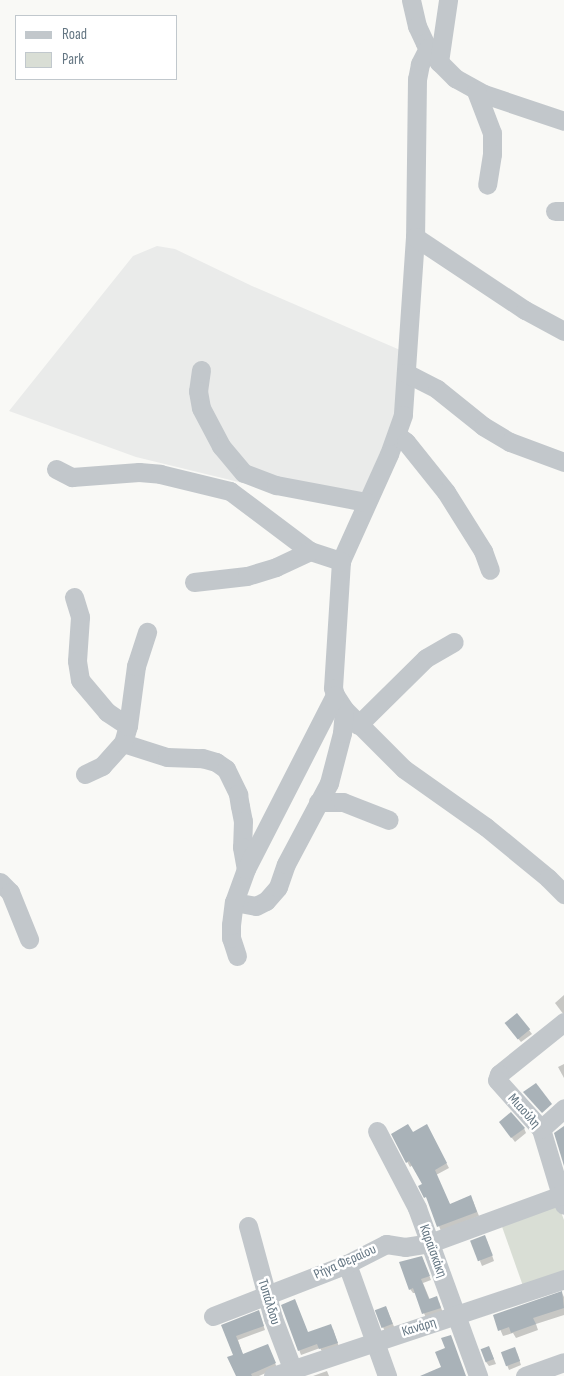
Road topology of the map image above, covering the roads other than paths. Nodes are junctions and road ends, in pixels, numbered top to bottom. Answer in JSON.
{"nodes":[{"id":1,"x":412,"y":0,"type":"edge"},
{"id":2,"x":448,"y":0,"type":"edge"},
{"id":3,"x":433,"y":55,"type":"junction"},
{"id":4,"x":476,"y":91,"type":"junction"},
{"id":5,"x":564,"y":121,"type":"edge"},
{"id":6,"x":487,"y":184,"type":"dead end"},
{"id":7,"x":415,"y":237,"type":"junction"},
{"id":8,"x":564,"y":331,"type":"edge"},
{"id":9,"x":201,"y":370,"type":"dead end"},
{"id":10,"x":406,"y":373,"type":"junction"},
{"id":11,"x":397,"y":435,"type":"junction"},
{"id":12,"x":564,"y":462,"type":"edge"},
{"id":13,"x":56,"y":469,"type":"dead end"},
{"id":14,"x":276,"y":485,"type":"junction"},
{"id":15,"x":230,"y":491,"type":"junction"},
{"id":16,"x":366,"y":502,"type":"junction"},
{"id":17,"x":310,"y":551,"type":"junction"},
{"id":18,"x":341,"y":560,"type":"junction"},
{"id":19,"x":490,"y":570,"type":"dead end"},
{"id":20,"x":194,"y":582,"type":"dead end"},
{"id":21,"x":74,"y":597,"type":"dead end"},
{"id":22,"x":147,"y":632,"type":"dead end"},
{"id":23,"x":454,"y":642,"type":"dead end"},
{"id":24,"x":340,"y":702,"type":"junction"},
{"id":25,"x":358,"y":725,"type":"junction"},
{"id":26,"x":125,"y":734,"type":"junction"},
{"id":27,"x":85,"y":774,"type":"dead end"},
{"id":28,"x":318,"y":802,"type":"junction"},
{"id":29,"x":389,"y":820,"type":"dead end"},
{"id":30,"x":246,"y":869,"type":"junction"},
{"id":31,"x":0,"y":882,"type":"edge"},
{"id":32,"x":564,"y":894,"type":"edge"},
{"id":33,"x":234,"y":902,"type":"junction"},
{"id":34,"x":29,"y":939,"type":"dead end"},
{"id":35,"x":237,"y":956,"type":"dead end"},
{"id":36,"x":564,"y":1022,"type":"edge"},
{"id":37,"x":564,"y":1108,"type":"edge"},
{"id":38,"x":542,"y":1129,"type":"junction"},
{"id":39,"x":377,"y":1131,"type":"dead end"},
{"id":40,"x":563,"y":1198,"type":"edge"},
{"id":41,"x":248,"y":1226,"type":"dead end"},
{"id":42,"x":430,"y":1243,"type":"junction"},
{"id":43,"x":347,"y":1264,"type":"junction"},
{"id":44,"x":564,"y":1279,"type":"edge"},
{"id":45,"x":266,"y":1296,"type":"junction"},
{"id":46,"x":213,"y":1316,"type":"dead end"},
{"id":47,"x":456,"y":1316,"type":"junction"},
{"id":48,"x":374,"y":1341,"type":"junction"},
{"id":49,"x":564,"y":1362,"type":"edge"},
{"id":50,"x":294,"y":1373,"type":"edge"},
{"id":51,"x":273,"y":1376,"type":"edge"},
{"id":52,"x":387,"y":1376,"type":"edge"},
{"id":53,"x":478,"y":1376,"type":"edge"},
{"id":54,"x":525,"y":1376,"type":"edge"}],
"edges":[{"from":1,"to":3,"type":"street"},
{"from":2,"to":3,"type":"street"},
{"from":3,"to":4,"type":"street"},
{"from":3,"to":7,"type":"street"},
{"from":4,"to":5,"type":"street"},
{"from":4,"to":6,"type":"street"},
{"from":7,"to":8,"type":"street"},
{"from":7,"to":10,"type":"street"},
{"from":9,"to":14,"type":"street"},
{"from":10,"to":11,"type":"street"},
{"from":10,"to":12,"type":"street"},
{"from":11,"to":16,"type":"street"},
{"from":11,"to":19,"type":"street"},
{"from":13,"to":15,"type":"street"},
{"from":14,"to":15,"type":"street"},
{"from":14,"to":16,"type":"street"},
{"from":15,"to":17,"type":"street"},
{"from":16,"to":18,"type":"street"},
{"from":17,"to":18,"type":"street"},
{"from":17,"to":20,"type":"street"},
{"from":18,"to":24,"type":"street"},
{"from":21,"to":26,"type":"street"},
{"from":22,"to":26,"type":"street"},
{"from":23,"to":25,"type":"street"},
{"from":24,"to":25,"type":"street"},
{"from":24,"to":28,"type":"street"},
{"from":24,"to":30,"type":"street"},
{"from":25,"to":32,"type":"street"},
{"from":26,"to":27,"type":"street"},
{"from":26,"to":30,"type":"street"},
{"from":28,"to":29,"type":"street"},
{"from":28,"to":33,"type":"street"},
{"from":30,"to":33,"type":"street"},
{"from":31,"to":34,"type":"street"},
{"from":33,"to":35,"type":"street"},
{"from":36,"to":38,"type":"street","name":"Μιαούλη"},
{"from":37,"to":38,"type":"street"},
{"from":38,"to":40,"type":"street","name":"Μιαούλη"},
{"from":39,"to":42,"type":"street","name":"Καραϊσκάκη"},
{"from":40,"to":42,"type":"street","name":"Ρήγα Φεραίου"},
{"from":41,"to":45,"type":"street","name":"Τυπάλδου"},
{"from":42,"to":43,"type":"street","name":"Ρήγα Φεραίου"},
{"from":42,"to":47,"type":"street","name":"Καραϊσκάκη"},
{"from":43,"to":45,"type":"street","name":"Ρήγα Φεραίου"},
{"from":43,"to":48,"type":"street"},
{"from":44,"to":47,"type":"street","name":"Κανάρη"},
{"from":45,"to":46,"type":"street","name":"Ρήγα Φεραίου"},
{"from":45,"to":50,"type":"street","name":"Τυπάλδου"},
{"from":47,"to":48,"type":"street","name":"Κανάρη"},
{"from":47,"to":53,"type":"street","name":"Καραϊσκάκη"},
{"from":48,"to":50,"type":"street","name":"Κανάρη"},
{"from":48,"to":52,"type":"street"},
{"from":49,"to":54,"type":"street"},
{"from":50,"to":51,"type":"street","name":"Κανάρη"}]}
